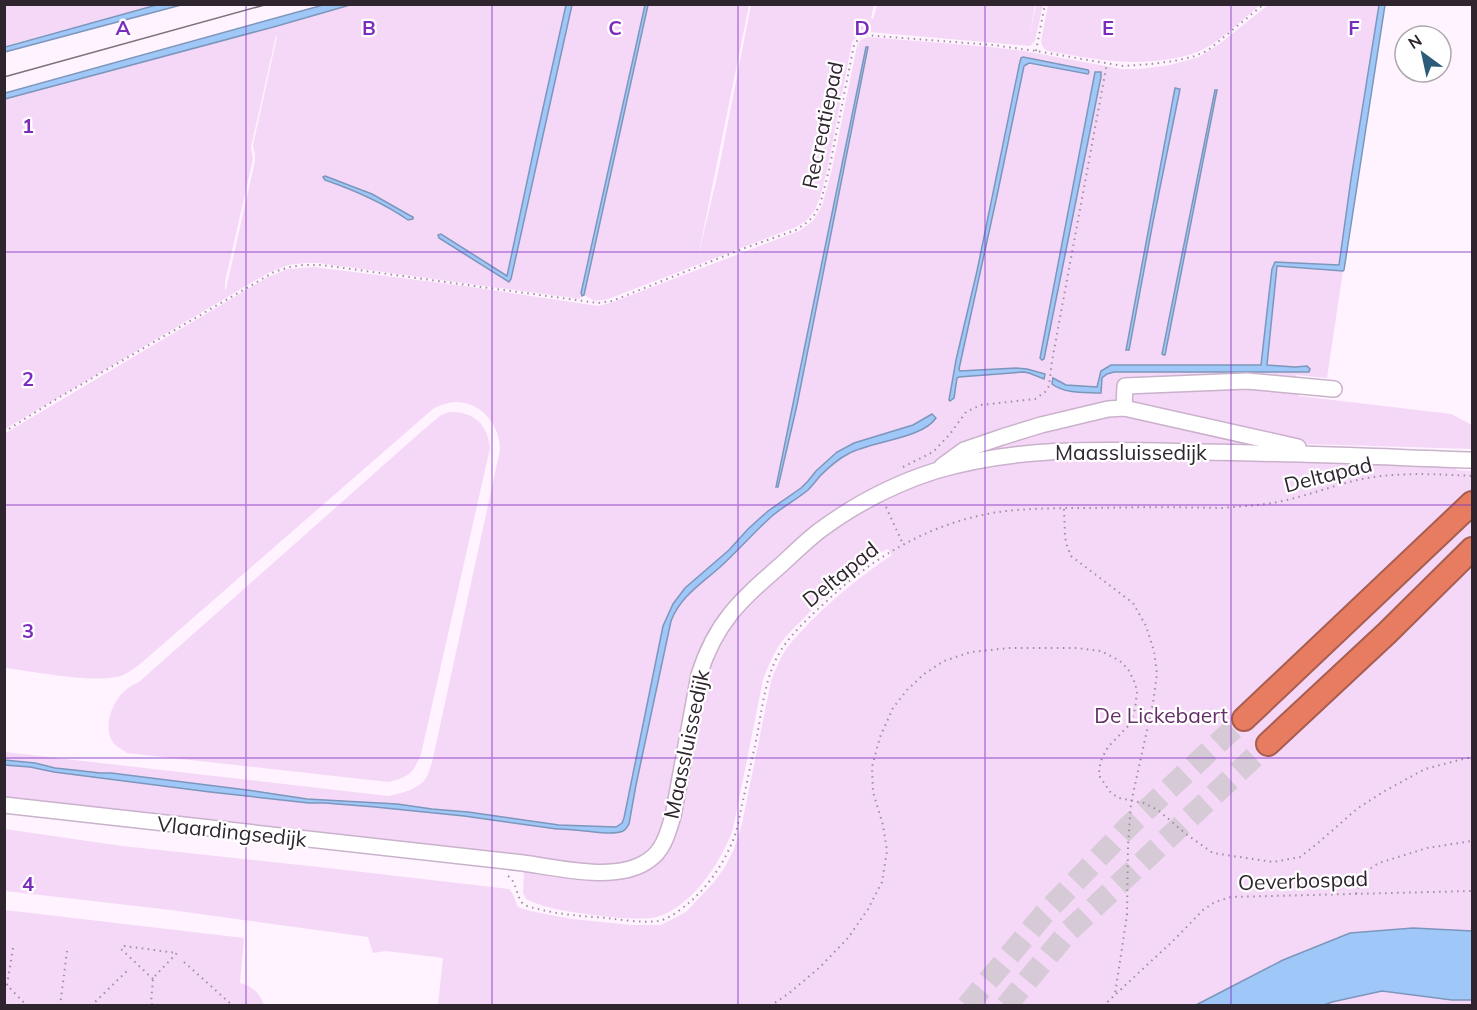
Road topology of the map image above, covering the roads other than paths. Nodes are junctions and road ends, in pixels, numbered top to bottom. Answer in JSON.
{"nodes":[{"id":1,"x":1334,"y":389,"type":"dead end"},
{"id":2,"x":1124,"y":408,"type":"junction"},
{"id":3,"x":1330,"y":454,"type":"junction"},
{"id":4,"x":1473,"y":460,"type":"edge"},
{"id":5,"x":933,"y":472,"type":"junction"},
{"id":6,"x":1473,"y":503,"type":"edge"},
{"id":7,"x":1473,"y":549,"type":"edge"},
{"id":8,"x":1244,"y":719,"type":"tunnel mouth"},
{"id":9,"x":1268,"y":744,"type":"tunnel mouth"},
{"id":10,"x":4,"y":805,"type":"edge"},
{"id":11,"x":459,"y":856,"type":"joint"}],
"edges":[{"from":1,"to":2,"type":"street"},
{"from":2,"to":3,"type":"street","name":"Maassluissedijk"},
{"from":2,"to":5,"type":"street","name":"Maassluissedijk"},
{"from":3,"to":4,"type":"street","name":"Maassluissedijk"},
{"from":3,"to":5,"type":"street","name":"Maassluissedijk"},
{"from":5,"to":11,"type":"street","name":"Maassluissedijk"},
{"from":6,"to":8,"type":"highway"},
{"from":7,"to":9,"type":"highway"},
{"from":10,"to":11,"type":"street","name":"Vlaardingsedijk"}]}
